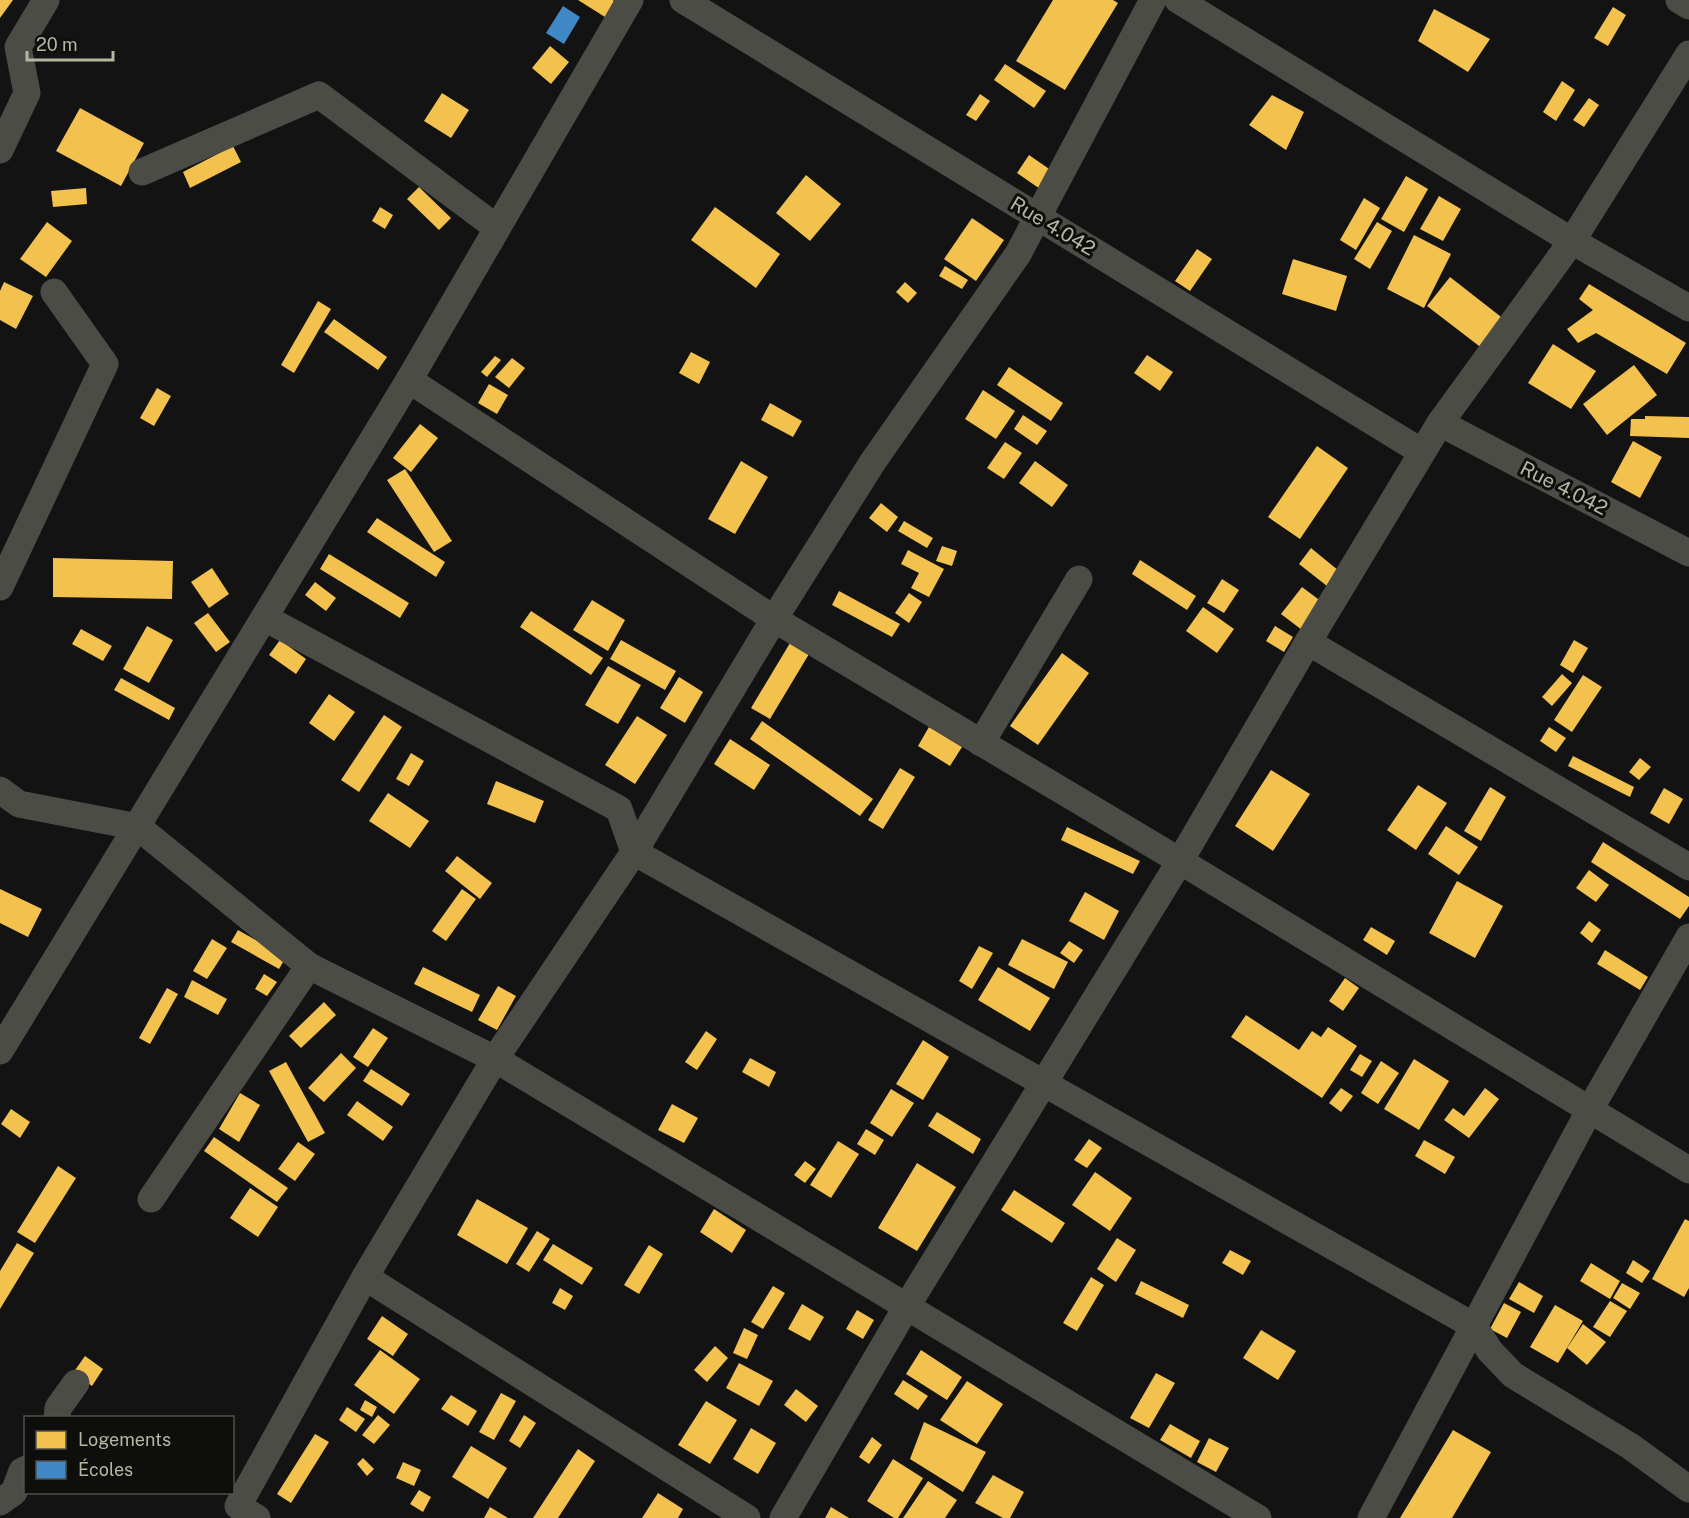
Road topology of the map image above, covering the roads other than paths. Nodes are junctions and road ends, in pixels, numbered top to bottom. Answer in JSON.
{"nodes":[{"id":1,"x":46,"y":0,"type":"edge"},
{"id":2,"x":630,"y":0,"type":"edge"},
{"id":3,"x":683,"y":0,"type":"edge"},
{"id":4,"x":1153,"y":0,"type":"edge"},
{"id":5,"x":1178,"y":0,"type":"edge"},
{"id":6,"x":1679,"y":0,"type":"edge"},
{"id":7,"x":1689,"y":6,"type":"edge"},
{"id":8,"x":1689,"y":54,"type":"edge"},
{"id":9,"x":0,"y":150,"type":"edge"},
{"id":10,"x":142,"y":172,"type":"dead end"},
{"id":11,"x":1038,"y":217,"type":"junction"},
{"id":12,"x":497,"y":228,"type":"junction"},
{"id":13,"x":1572,"y":241,"type":"junction"},
{"id":14,"x":54,"y":292,"type":"dead end"},
{"id":15,"x":1689,"y":308,"type":"edge"},
{"id":16,"x":409,"y":380,"type":"junction"},
{"id":17,"x":1440,"y":423,"type":"junction"},
{"id":18,"x":1422,"y":452,"type":"junction"},
{"id":19,"x":1689,"y":553,"type":"edge"},
{"id":20,"x":1079,"y":579,"type":"dead end"},
{"id":21,"x":0,"y":587,"type":"edge"},
{"id":22,"x":264,"y":618,"type":"junction"},
{"id":23,"x":774,"y":619,"type":"junction"},
{"id":24,"x":1308,"y":642,"type":"junction"},
{"id":25,"x":981,"y":742,"type":"junction"},
{"id":26,"x":0,"y":790,"type":"edge"},
{"id":27,"x":138,"y":827,"type":"junction"},
{"id":28,"x":634,"y":852,"type":"junction"},
{"id":29,"x":1180,"y":861,"type":"junction"},
{"id":30,"x":1689,"y":867,"type":"edge"},
{"id":31,"x":1689,"y":937,"type":"edge"},
{"id":32,"x":309,"y":966,"type":"junction"},
{"id":33,"x":0,"y":1051,"type":"edge"},
{"id":34,"x":495,"y":1059,"type":"junction"},
{"id":35,"x":1043,"y":1083,"type":"junction"},
{"id":36,"x":1589,"y":1111,"type":"junction"},
{"id":37,"x":1689,"y":1170,"type":"edge"},
{"id":38,"x":151,"y":1198,"type":"dead end"},
{"id":39,"x":365,"y":1277,"type":"junction"},
{"id":40,"x":907,"y":1306,"type":"junction"},
{"id":41,"x":1474,"y":1326,"type":"junction"},
{"id":42,"x":76,"y":1383,"type":"dead end"},
{"id":43,"x":57,"y":1416,"type":"edge"},
{"id":44,"x":24,"y":1470,"type":"edge"},
{"id":45,"x":1689,"y":1489,"type":"edge"},
{"id":46,"x":0,"y":1502,"type":"edge"},
{"id":47,"x":257,"y":1518,"type":"edge"},
{"id":48,"x":747,"y":1518,"type":"edge"},
{"id":49,"x":783,"y":1518,"type":"edge"},
{"id":50,"x":1258,"y":1518,"type":"edge"},
{"id":51,"x":1371,"y":1518,"type":"edge"}],
"edges":[{"from":1,"to":9,"type":"street"},
{"from":2,"to":12,"type":"street"},
{"from":3,"to":11,"type":"street","name":"Rue 4.042"},
{"from":4,"to":11,"type":"street"},
{"from":5,"to":13,"type":"street"},
{"from":6,"to":7,"type":"street"},
{"from":8,"to":13,"type":"street"},
{"from":10,"to":12,"type":"street"},
{"from":11,"to":18,"type":"street","name":"Rue 4.042"},
{"from":11,"to":23,"type":"street"},
{"from":12,"to":16,"type":"street"},
{"from":13,"to":15,"type":"street"},
{"from":13,"to":17,"type":"street"},
{"from":14,"to":21,"type":"street"},
{"from":16,"to":22,"type":"street"},
{"from":16,"to":23,"type":"street"},
{"from":17,"to":18,"type":"street"},
{"from":17,"to":19,"type":"street","name":"Rue 4.042"},
{"from":18,"to":24,"type":"street"},
{"from":20,"to":25,"type":"street"},
{"from":22,"to":27,"type":"street"},
{"from":22,"to":28,"type":"street"},
{"from":23,"to":25,"type":"street"},
{"from":23,"to":28,"type":"street"},
{"from":24,"to":29,"type":"street"},
{"from":24,"to":30,"type":"street"},
{"from":25,"to":29,"type":"street"},
{"from":26,"to":27,"type":"street"},
{"from":27,"to":32,"type":"street"},
{"from":27,"to":33,"type":"street"},
{"from":28,"to":34,"type":"street"},
{"from":28,"to":35,"type":"street"},
{"from":29,"to":35,"type":"street"},
{"from":29,"to":36,"type":"street"},
{"from":31,"to":36,"type":"street"},
{"from":32,"to":34,"type":"street"},
{"from":32,"to":38,"type":"street"},
{"from":34,"to":39,"type":"street"},
{"from":34,"to":40,"type":"street"},
{"from":35,"to":40,"type":"street"},
{"from":35,"to":41,"type":"street"},
{"from":36,"to":37,"type":"street"},
{"from":36,"to":41,"type":"street"},
{"from":39,"to":47,"type":"street"},
{"from":39,"to":48,"type":"street"},
{"from":40,"to":49,"type":"street"},
{"from":40,"to":50,"type":"street"},
{"from":41,"to":45,"type":"street"},
{"from":41,"to":51,"type":"street"},
{"from":42,"to":43,"type":"street"},
{"from":44,"to":46,"type":"street"}]}
